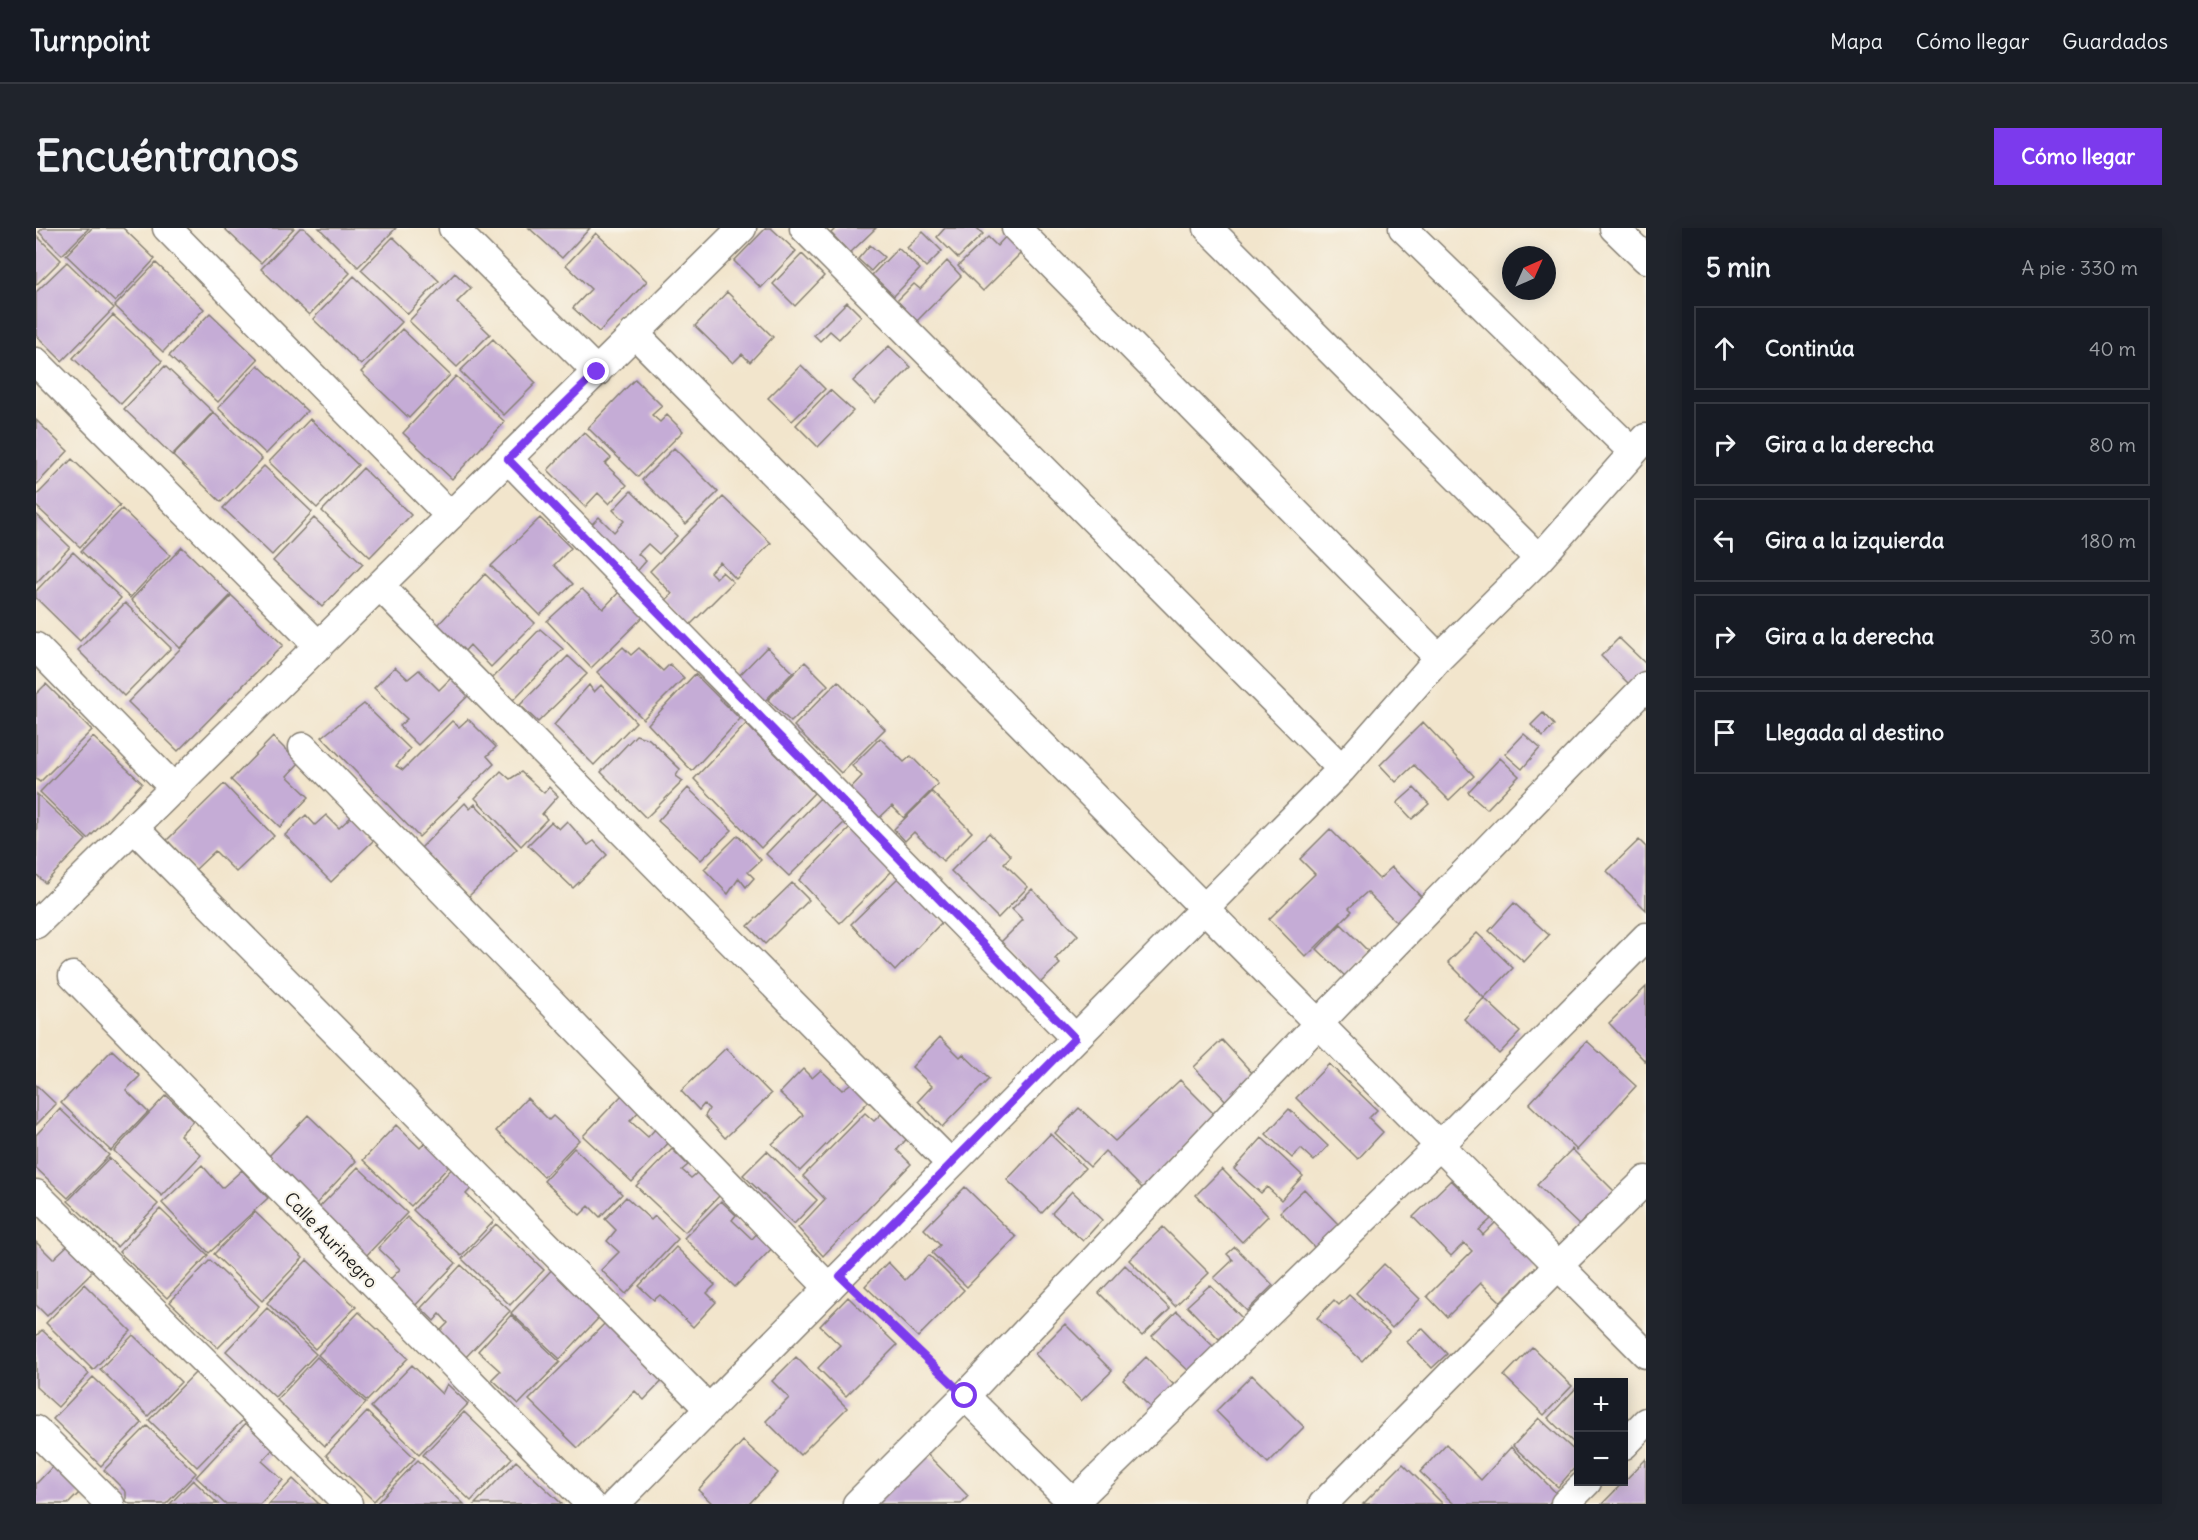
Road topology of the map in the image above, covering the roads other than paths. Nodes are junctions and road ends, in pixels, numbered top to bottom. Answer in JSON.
{"nodes":[{"id":1,"x":167,"y":228,"type":"edge"},
{"id":2,"x":453,"y":228,"type":"edge"},
{"id":3,"x":742,"y":228,"type":"edge"},
{"id":4,"x":804,"y":228,"type":"edge"},
{"id":5,"x":1017,"y":228,"type":"edge"},
{"id":6,"x":1208,"y":228,"type":"edge"},
{"id":7,"x":1403,"y":228,"type":"edge"},
{"id":8,"x":1614,"y":228,"type":"edge"},
{"id":9,"x":1646,"y":259,"type":"edge"},
{"id":10,"x":634,"y":333,"type":"junction"},
{"id":11,"x":36,"y":362,"type":"edge"},
{"id":12,"x":597,"y":372,"type":"junction"},
{"id":13,"x":1639,"y":445,"type":"edge"},
{"id":14,"x":508,"y":459,"type":"junction"},
{"id":15,"x":450,"y":516,"type":"junction"},
{"id":16,"x":1539,"y":560,"type":"junction"},
{"id":17,"x":380,"y":586,"type":"junction"},
{"id":18,"x":319,"y":646,"type":"junction"},
{"id":19,"x":36,"y":647,"type":"edge"},
{"id":20,"x":1439,"y":658,"type":"junction"},
{"id":21,"x":1646,"y":687,"type":"edge"},
{"id":22,"x":303,"y":747,"type":"dead end"},
{"id":23,"x":1342,"y":769,"type":"junction"},
{"id":24,"x":175,"y":789,"type":"junction"},
{"id":25,"x":135,"y":829,"type":"junction"},
{"id":26,"x":1204,"y":908,"type":"junction"},
{"id":27,"x":36,"y":924,"type":"edge"},
{"id":28,"x":1646,"y":937,"type":"edge"},
{"id":29,"x":73,"y":976,"type":"dead end"},
{"id":30,"x":1318,"y":1024,"type":"junction"},
{"id":31,"x":1075,"y":1038,"type":"junction"},
{"id":32,"x":1439,"y":1146,"type":"junction"},
{"id":33,"x":951,"y":1164,"type":"junction"},
{"id":34,"x":1646,"y":1180,"type":"edge"},
{"id":35,"x":36,"y":1194,"type":"edge"},
{"id":36,"x":1558,"y":1266,"type":"junction"},
{"id":37,"x":834,"y":1282,"type":"junction"},
{"id":38,"x":1646,"y":1354,"type":"edge"},
{"id":39,"x":965,"y":1396,"type":"junction"},
{"id":40,"x":709,"y":1409,"type":"junction"},
{"id":41,"x":1646,"y":1422,"type":"edge"},
{"id":42,"x":36,"y":1430,"type":"edge"},
{"id":43,"x":1628,"y":1440,"type":"edge"},
{"id":44,"x":1583,"y":1486,"type":"edge"},
{"id":45,"x":110,"y":1504,"type":"edge"},
{"id":46,"x":348,"y":1504,"type":"edge"},
{"id":47,"x":590,"y":1504,"type":"edge"},
{"id":48,"x":615,"y":1504,"type":"edge"},
{"id":49,"x":857,"y":1504,"type":"edge"},
{"id":50,"x":1073,"y":1504,"type":"edge"},
{"id":51,"x":1323,"y":1504,"type":"edge"},
{"id":52,"x":1565,"y":1504,"type":"edge"}],
"edges":[{"from":1,"to":15,"type":"street"},
{"from":2,"to":12,"type":"street"},
{"from":3,"to":10,"type":"street"},
{"from":4,"to":23,"type":"street"},
{"from":5,"to":20,"type":"street"},
{"from":6,"to":16,"type":"street"},
{"from":7,"to":13,"type":"street"},
{"from":8,"to":9,"type":"street"},
{"from":10,"to":12,"type":"street"},
{"from":10,"to":26,"type":"street"},
{"from":11,"to":18,"type":"street"},
{"from":12,"to":14,"type":"street"},
{"from":13,"to":16,"type":"street"},
{"from":14,"to":15,"type":"street"},
{"from":14,"to":31,"type":"street"},
{"from":15,"to":17,"type":"street"},
{"from":16,"to":20,"type":"street"},
{"from":17,"to":18,"type":"street"},
{"from":17,"to":33,"type":"street"},
{"from":18,"to":24,"type":"street"},
{"from":19,"to":24,"type":"street"},
{"from":20,"to":23,"type":"street"},
{"from":21,"to":30,"type":"street"},
{"from":22,"to":37,"type":"street"},
{"from":23,"to":26,"type":"street"},
{"from":24,"to":25,"type":"street"},
{"from":25,"to":27,"type":"street"},
{"from":25,"to":40,"type":"street"},
{"from":26,"to":30,"type":"street"},
{"from":26,"to":31,"type":"street"},
{"from":28,"to":32,"type":"street"},
{"from":29,"to":47,"type":"street","name":"Calle Aurinegro"},
{"from":30,"to":32,"type":"street"},
{"from":30,"to":39,"type":"street"},
{"from":31,"to":33,"type":"street"},
{"from":32,"to":36,"type":"street"},
{"from":32,"to":50,"type":"street"},
{"from":33,"to":37,"type":"street"},
{"from":34,"to":36,"type":"street"},
{"from":35,"to":46,"type":"street"},
{"from":36,"to":38,"type":"street"},
{"from":36,"to":51,"type":"street"},
{"from":37,"to":40,"type":"street"},
{"from":39,"to":49,"type":"street"},
{"from":39,"to":50,"type":"street"},
{"from":40,"to":48,"type":"street"},
{"from":41,"to":43,"type":"street"},
{"from":42,"to":45,"type":"street"},
{"from":44,"to":52,"type":"street"}]}
